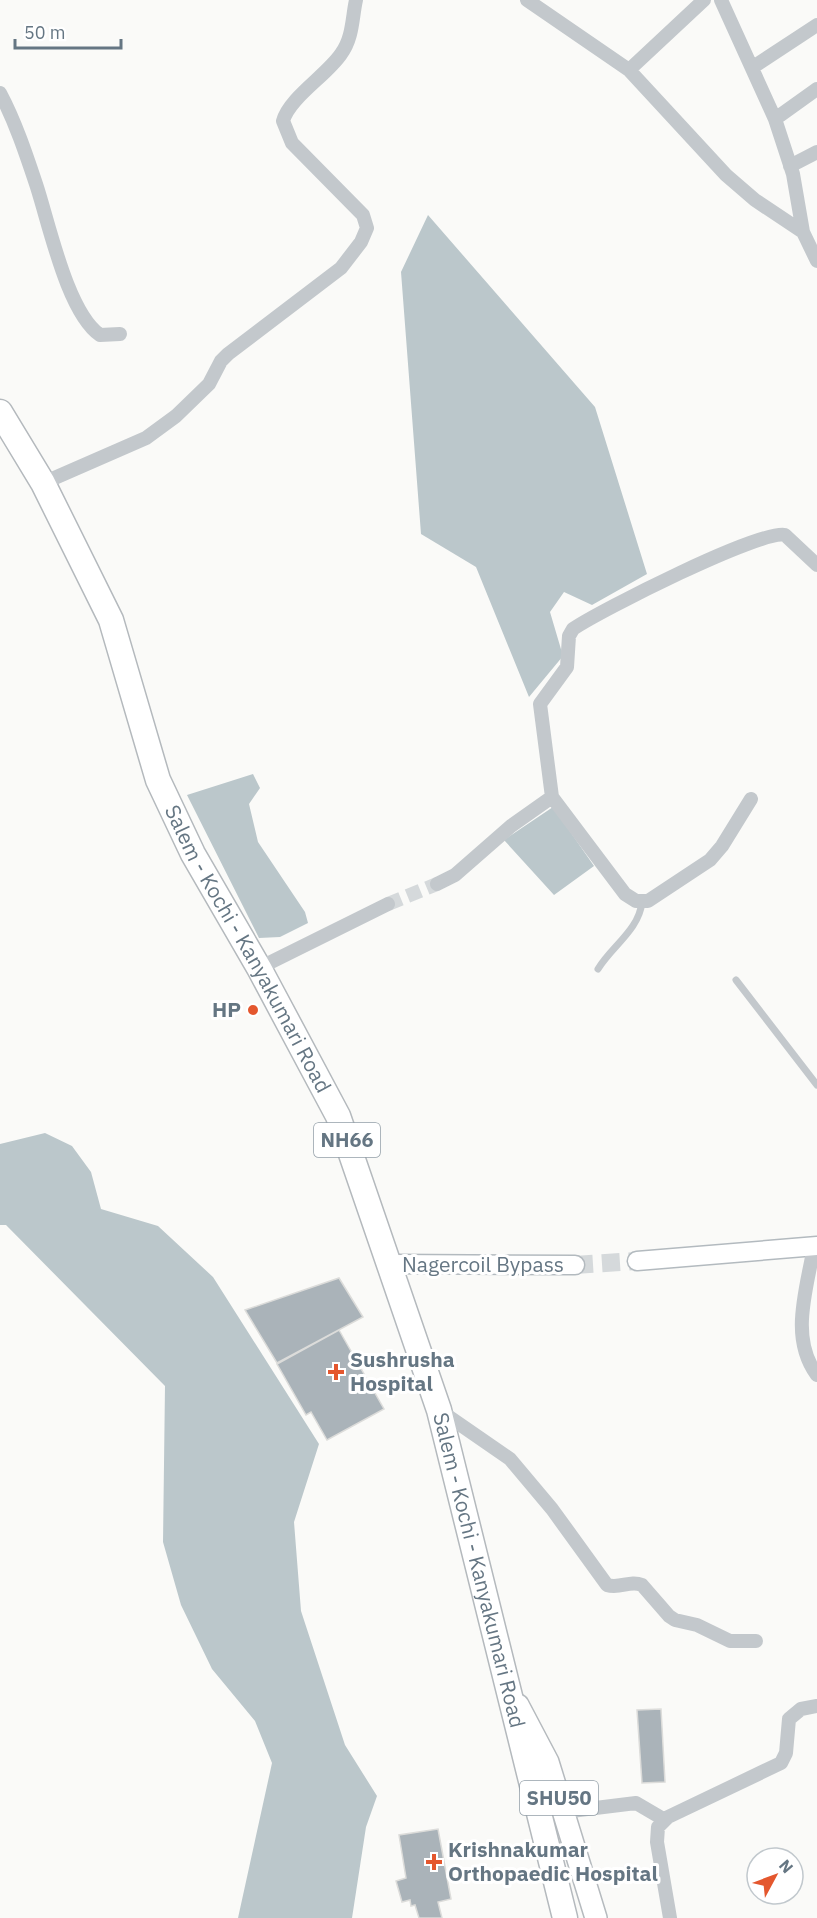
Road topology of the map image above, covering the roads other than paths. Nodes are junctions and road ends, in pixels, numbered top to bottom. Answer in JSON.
{"nodes":[{"id":1,"x":356,"y":0,"type":"edge"},
{"id":2,"x":527,"y":0,"type":"edge"},
{"id":3,"x":704,"y":0,"type":"edge"},
{"id":4,"x":721,"y":0,"type":"edge"},
{"id":5,"x":817,"y":25,"type":"edge"},
{"id":6,"x":753,"y":67,"type":"junction"},
{"id":7,"x":629,"y":70,"type":"junction"},
{"id":8,"x":817,"y":89,"type":"edge"},
{"id":9,"x":0,"y":93,"type":"edge"},
{"id":10,"x":775,"y":119,"type":"junction"},
{"id":11,"x":817,"y":152,"type":"edge"},
{"id":12,"x":790,"y":166,"type":"junction"},
{"id":13,"x":803,"y":232,"type":"junction"},
{"id":14,"x":817,"y":261,"type":"edge"},
{"id":15,"x":120,"y":334,"type":"dead end"},
{"id":16,"x":0,"y":412,"type":"edge"},
{"id":17,"x":43,"y":483,"type":"junction"},
{"id":18,"x":817,"y":565,"type":"edge"},
{"id":19,"x":552,"y":796,"type":"junction"},
{"id":20,"x":751,"y":799,"type":"dead end"},
{"id":21,"x":437,"y":884,"type":"tunnel mouth"},
{"id":22,"x":642,"y":902,"type":"junction"},
{"id":23,"x":388,"y":904,"type":"tunnel mouth"},
{"id":24,"x":260,"y":969,"type":"junction"},
{"id":25,"x":598,"y":969,"type":"dead end"},
{"id":26,"x":736,"y":980,"type":"dead end"},
{"id":27,"x":817,"y":1085,"type":"edge"},
{"id":28,"x":816,"y":1246,"type":"edge"},
{"id":29,"x":637,"y":1261,"type":"tunnel mouth"},
{"id":30,"x":391,"y":1264,"type":"junction"},
{"id":31,"x":575,"y":1265,"type":"tunnel mouth"},
{"id":32,"x":817,"y":1375,"type":"edge"},
{"id":33,"x":439,"y":1410,"type":"junction"},
{"id":34,"x":756,"y":1641,"type":"dead end"},
{"id":35,"x":507,"y":1684,"type":"junction"},
{"id":36,"x":817,"y":1706,"type":"edge"},
{"id":37,"x":563,"y":1812,"type":"junction"},
{"id":38,"x":665,"y":1820,"type":"junction"},
{"id":39,"x":565,"y":1918,"type":"edge"},
{"id":40,"x":596,"y":1918,"type":"edge"},
{"id":41,"x":670,"y":1918,"type":"edge"}],
"edges":[{"from":1,"to":17,"type":"street"},
{"from":2,"to":7,"type":"street"},
{"from":3,"to":7,"type":"street"},
{"from":4,"to":6,"type":"street"},
{"from":5,"to":6,"type":"street"},
{"from":6,"to":10,"type":"street"},
{"from":7,"to":13,"type":"street"},
{"from":8,"to":10,"type":"street"},
{"from":9,"to":15,"type":"street"},
{"from":10,"to":12,"type":"street"},
{"from":11,"to":12,"type":"street"},
{"from":12,"to":13,"type":"street"},
{"from":13,"to":14,"type":"street"},
{"from":16,"to":17,"type":"highway","name":"Salem - Kochi - Kanyakumari Road","number":"NH66"},
{"from":17,"to":24,"type":"highway","name":"Salem - Kochi - Kanyakumari Road","number":"NH66"},
{"from":18,"to":19,"type":"street"},
{"from":19,"to":21,"type":"street"},
{"from":19,"to":22,"type":"street"},
{"from":20,"to":22,"type":"street"},
{"from":22,"to":25,"type":"lane"},
{"from":23,"to":24,"type":"street"},
{"from":24,"to":30,"type":"highway","name":"Salem - Kochi - Kanyakumari Road","number":"NH66"},
{"from":26,"to":27,"type":"lane"},
{"from":28,"to":29,"type":"main road"},
{"from":28,"to":32,"type":"street"},
{"from":30,"to":31,"type":"main road","name":"Nagercoil Bypass"},
{"from":30,"to":33,"type":"highway","name":"Salem - Kochi - Kanyakumari Road","number":"NH66"},
{"from":33,"to":34,"type":"street"},
{"from":33,"to":35,"type":"highway","name":"Salem - Kochi - Kanyakumari Road","number":"NH66"},
{"from":35,"to":37,"type":"main road","number":"SHU50"},
{"from":35,"to":39,"type":"highway","name":"Salem - Kochi - Kanyakumari Road","number":"NH66"},
{"from":36,"to":38,"type":"street"},
{"from":37,"to":38,"type":"street"},
{"from":37,"to":40,"type":"main road","number":"SHU50"},
{"from":38,"to":41,"type":"street"}]}
